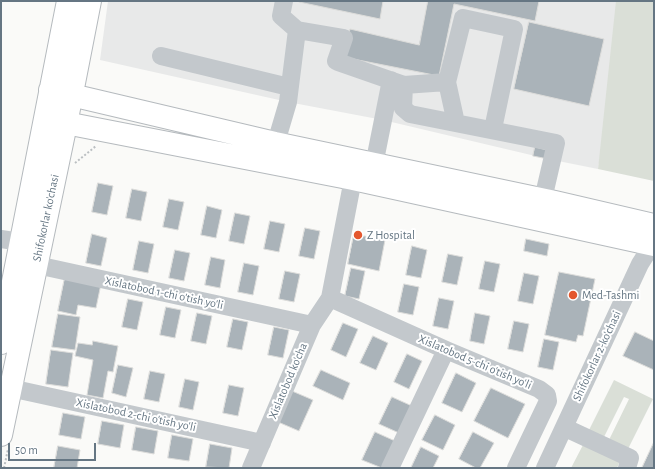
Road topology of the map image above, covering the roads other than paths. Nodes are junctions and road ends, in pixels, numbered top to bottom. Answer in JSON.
{"nodes":[{"id":1,"x":68,"y":1,"type":"edge"},
{"id":2,"x":284,"y":1,"type":"edge"},
{"id":3,"x":89,"y":5,"type":"edge"},
{"id":4,"x":297,"y":30,"type":"junction"},
{"id":5,"x":161,"y":56,"type":"dead end"},
{"id":6,"x":447,"y":82,"type":"junction"},
{"id":7,"x":397,"y":83,"type":"junction"},
{"id":8,"x":289,"y":87,"type":"junction"},
{"id":9,"x":50,"y":90,"type":"junction"},
{"id":10,"x":72,"y":95,"type":"junction"},
{"id":11,"x":44,"y":119,"type":"junction"},
{"id":12,"x":456,"y":123,"type":"junction"},
{"id":13,"x":66,"y":124,"type":"junction"},
{"id":14,"x":493,"y":130,"type":"junction"},
{"id":15,"x":272,"y":153,"type":"junction"},
{"id":16,"x":374,"y":165,"type":"junction"},
{"id":17,"x":353,"y":180,"type":"junction"},
{"id":18,"x":543,"y":199,"type":"junction"},
{"id":19,"x":538,"y":220,"type":"junction"},
{"id":20,"x":653,"y":238,"type":"edge"},
{"id":21,"x":22,"y":251,"type":"edge"},
{"id":22,"x":330,"y":298,"type":"junction"},
{"id":23,"x":312,"y":325,"type":"junction"},
{"id":24,"x":1,"y":343,"type":"edge"},
{"id":25,"x":446,"y":350,"type":"junction"},
{"id":26,"x":6,"y":387,"type":"edge"},
{"id":27,"x":572,"y":431,"type":"junction"},
{"id":28,"x":1,"y":435,"type":"edge"},
{"id":29,"x":262,"y":443,"type":"junction"},
{"id":30,"x":251,"y":468,"type":"edge"},
{"id":31,"x":390,"y":468,"type":"edge"},
{"id":32,"x":516,"y":468,"type":"edge"},
{"id":33,"x":545,"y":468,"type":"edge"},
{"id":34,"x":555,"y":468,"type":"edge"},
{"id":35,"x":627,"y":468,"type":"edge"}],
"edges":[{"from":1,"to":9,"type":"main road","name":"Shifokorlar ko'chasi"},
{"from":2,"to":4,"type":"street"},
{"from":3,"to":10,"type":"main road","name":"Shifokorlar ko'chasi"},
{"from":4,"to":7,"type":"street"},
{"from":4,"to":8,"type":"street"},
{"from":5,"to":8,"type":"street"},
{"from":6,"to":7,"type":"street"},
{"from":6,"to":12,"type":"street"},
{"from":6,"to":14,"type":"street"},
{"from":7,"to":12,"type":"street"},
{"from":7,"to":16,"type":"street"},
{"from":8,"to":15,"type":"street"},
{"from":9,"to":10,"type":"main road"},
{"from":9,"to":11,"type":"main road","name":"Shifokorlar ko'chasi"},
{"from":10,"to":13,"type":"main road","name":"Shifokorlar ko'chasi"},
{"from":10,"to":15,"type":"main road"},
{"from":11,"to":13,"type":"main road"},
{"from":11,"to":21,"type":"main road","name":"Shifokorlar ko'chasi"},
{"from":12,"to":14,"type":"street"},
{"from":13,"to":15,"type":"main road"},
{"from":13,"to":21,"type":"main road","name":"Shifokorlar ko'chasi"},
{"from":14,"to":18,"type":"street"},
{"from":15,"to":16,"type":"main road"},
{"from":15,"to":17,"type":"main road"},
{"from":16,"to":18,"type":"main road"},
{"from":17,"to":19,"type":"main road"},
{"from":17,"to":22,"type":"street"},
{"from":18,"to":19,"type":"street"},
{"from":18,"to":20,"type":"main road"},
{"from":19,"to":20,"type":"main road"},
{"from":20,"to":27,"type":"street","name":"Shifokorlar 2-ko'chasi"},
{"from":20,"to":33,"type":"street","name":"Shifokorlar 2-ko'chasi"},
{"from":21,"to":23,"type":"street","name":"Xislatobod 1-chi o'tish yo'li"},
{"from":21,"to":24,"type":"main road","name":"Shifokorlar ko'chasi"},
{"from":21,"to":26,"type":"main road","name":"Shifokorlar ko'chasi"},
{"from":22,"to":23,"type":"street","name":"Xislatobod ko'cha"},
{"from":22,"to":25,"type":"street","name":"Xislatobod 5-chi o'tish yo'li"},
{"from":23,"to":29,"type":"street","name":"Xislatobod ko'cha"},
{"from":25,"to":31,"type":"street"},
{"from":25,"to":32,"type":"street","name":"Xislatobod 5-chi o'tish yo'li"},
{"from":26,"to":28,"type":"main road","name":"Shifokorlar ko'chasi"},
{"from":26,"to":29,"type":"street","name":"Xislatobod 2-chi o'tish yo'li"},
{"from":27,"to":34,"type":"street","name":"Shifokorlar 2-ko'chasi"},
{"from":27,"to":35,"type":"street"},
{"from":29,"to":30,"type":"street","name":"Xislatobod ko'cha"}]}
